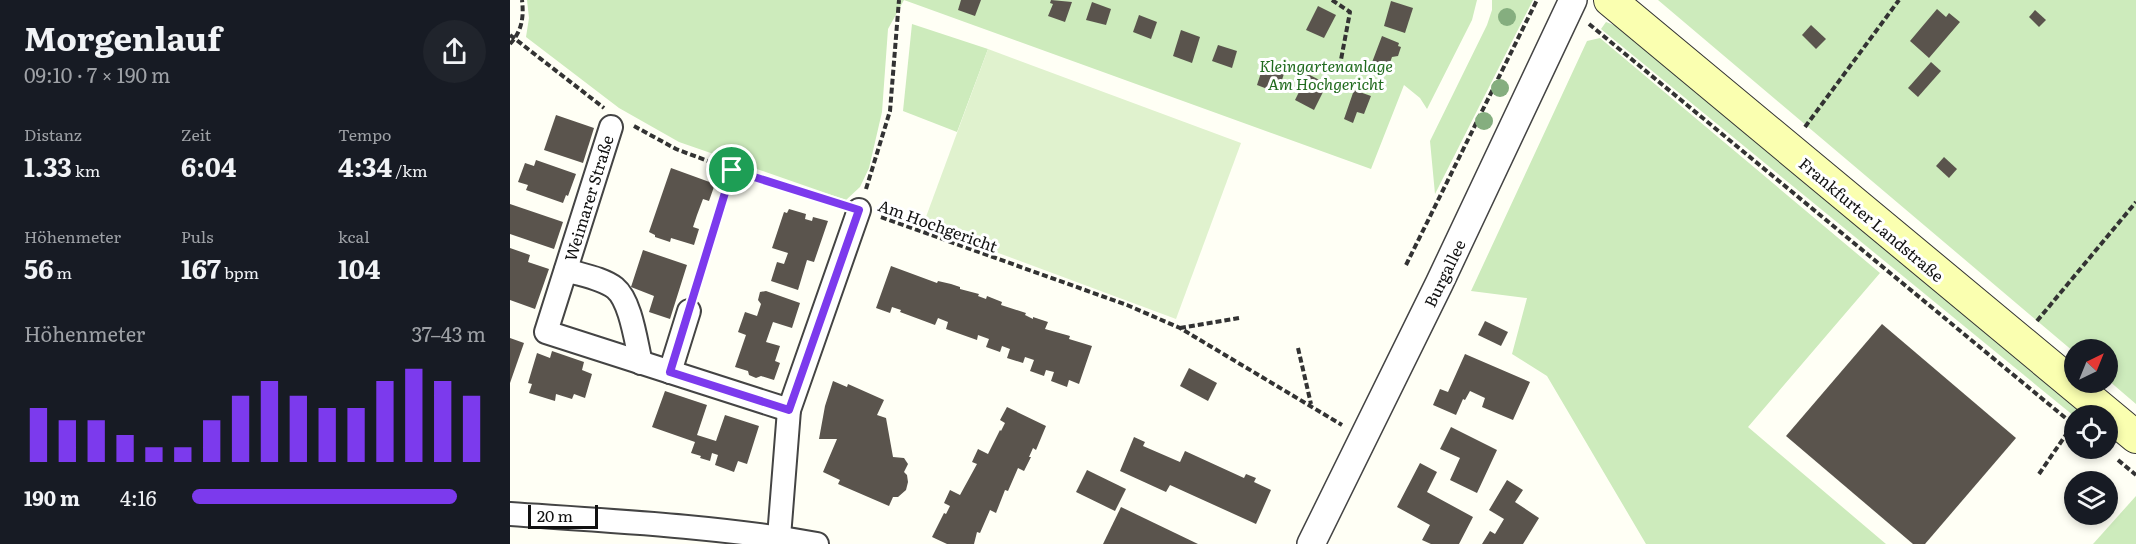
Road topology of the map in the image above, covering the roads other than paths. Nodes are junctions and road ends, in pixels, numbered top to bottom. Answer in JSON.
{"nodes":[{"id":1,"x":1573,"y":0,"type":"edge"},
{"id":2,"x":1610,"y":0,"type":"edge"},
{"id":3,"x":614,"y":119,"type":"road end"},
{"id":4,"x":859,"y":210,"type":"road end"},
{"id":5,"x":566,"y":270,"type":"junction"},
{"id":6,"x":689,"y":311,"type":"road end"},
{"id":7,"x":641,"y":363,"type":"junction"},
{"id":8,"x":670,"y":372,"type":"junction"},
{"id":9,"x":789,"y":410,"type":"junction"},
{"id":10,"x":2136,"y":437,"type":"edge"},
{"id":11,"x":510,"y":514,"type":"edge"},
{"id":12,"x":779,"y":537,"type":"junction"},
{"id":13,"x":818,"y":544,"type":"edge"},
{"id":14,"x":1311,"y":544,"type":"edge"}],
"edges":[{"from":1,"to":14,"type":"street","name":"Burgallee"},
{"from":2,"to":10,"type":"main road","name":"Frankfurter Landstraße"},
{"from":3,"to":5,"type":"street","name":"Weimarer Straße"},
{"from":4,"to":9,"type":"street"},
{"from":5,"to":7,"type":"street","name":"Weimarer Straße"},
{"from":5,"to":7,"type":"street","name":"Weimarer Straße"},
{"from":6,"to":8,"type":"street"},
{"from":7,"to":8,"type":"street","name":"Weimarer Straße"},
{"from":8,"to":9,"type":"street","name":"Weimarer Straße"},
{"from":9,"to":12,"type":"street"},
{"from":11,"to":12,"type":"street"},
{"from":12,"to":13,"type":"street"}]}
